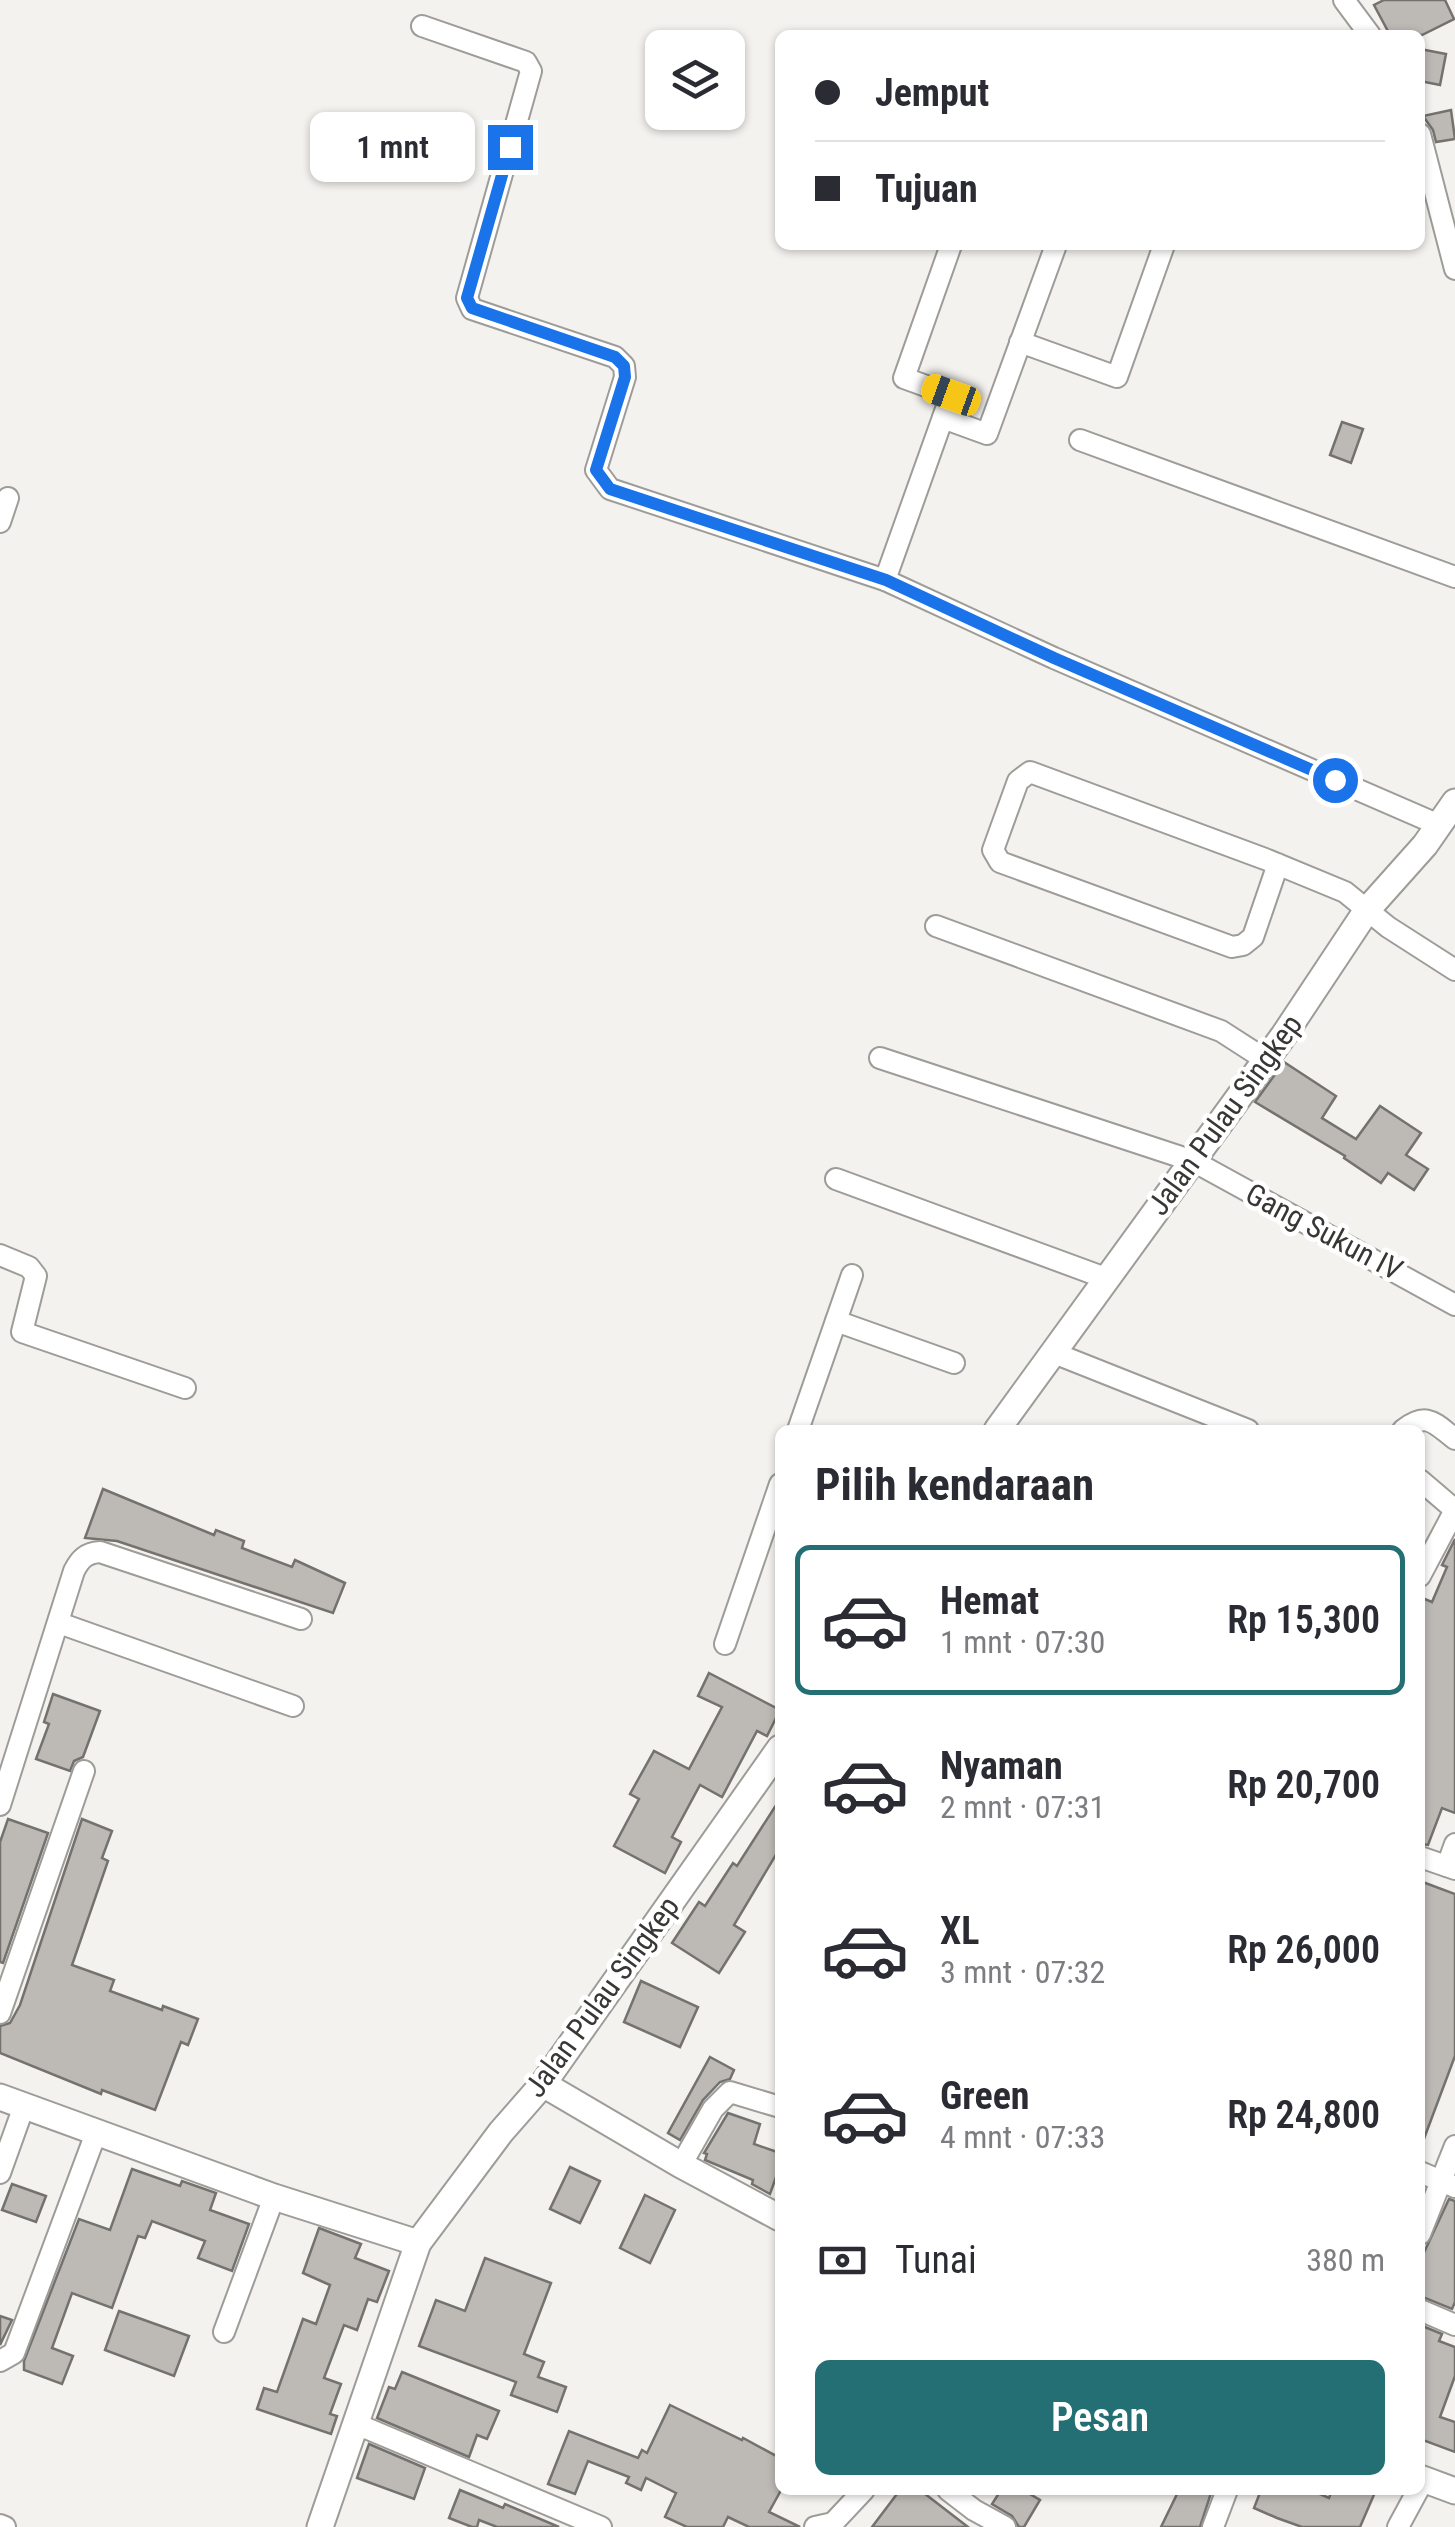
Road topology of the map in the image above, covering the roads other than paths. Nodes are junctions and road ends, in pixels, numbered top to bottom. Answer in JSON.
{"nodes":[{"id":1,"x":1344,"y":0,"type":"edge"},
{"id":2,"x":422,"y":26,"type":"dead end"},
{"id":3,"x":1366,"y":30,"type":"edge"},
{"id":4,"x":1425,"y":153,"type":"edge"},
{"id":5,"x":949,"y":250,"type":"edge"},
{"id":6,"x":1054,"y":250,"type":"edge"},
{"id":7,"x":1162,"y":250,"type":"edge"},
{"id":8,"x":1455,"y":267,"type":"edge"},
{"id":9,"x":1020,"y":342,"type":"junction"},
{"id":10,"x":943,"y":418,"type":"junction"},
{"id":11,"x":1080,"y":440,"type":"dead end"},
{"id":12,"x":8,"y":498,"type":"dead end"},
{"id":13,"x":0,"y":522,"type":"edge"},
{"id":14,"x":1455,"y":577,"type":"edge"},
{"id":15,"x":886,"y":580,"type":"junction"},
{"id":16,"x":1455,"y":802,"type":"edge"},
{"id":17,"x":1439,"y":824,"type":"junction"},
{"id":18,"x":1278,"y":864,"type":"junction"},
{"id":19,"x":1367,"y":910,"type":"junction"},
{"id":20,"x":936,"y":926,"type":"dead end"},
{"id":21,"x":1454,"y":967,"type":"edge"},
{"id":22,"x":880,"y":1058,"type":"dead end"},
{"id":23,"x":1266,"y":1060,"type":"junction"},
{"id":24,"x":1193,"y":1161,"type":"junction"},
{"id":25,"x":836,"y":1179,"type":"dead end"},
{"id":26,"x":0,"y":1255,"type":"edge"},
{"id":27,"x":852,"y":1275,"type":"dead end"},
{"id":28,"x":1108,"y":1278,"type":"junction"},
{"id":29,"x":1455,"y":1305,"type":"edge"},
{"id":30,"x":836,"y":1321,"type":"junction"},
{"id":31,"x":1054,"y":1353,"type":"junction"},
{"id":32,"x":954,"y":1363,"type":"dead end"},
{"id":33,"x":185,"y":1388,"type":"dead end"},
{"id":34,"x":800,"y":1425,"type":"edge"},
{"id":35,"x":1002,"y":1425,"type":"edge"},
{"id":36,"x":1235,"y":1425,"type":"edge"},
{"id":37,"x":1409,"y":1425,"type":"edge"},
{"id":38,"x":1455,"y":1439,"type":"edge"},
{"id":39,"x":1425,"y":1484,"type":"edge"},
{"id":40,"x":1455,"y":1510,"type":"edge"},
{"id":41,"x":771,"y":1539,"type":"edge"},
{"id":42,"x":1425,"y":1567,"type":"edge"},
{"id":43,"x":301,"y":1619,"type":"dead end"},
{"id":44,"x":59,"y":1622,"type":"junction"},
{"id":45,"x":725,"y":1644,"type":"dead end"},
{"id":46,"x":293,"y":1706,"type":"dead end"},
{"id":47,"x":775,"y":1755,"type":"edge"},
{"id":48,"x":84,"y":1771,"type":"dead end"},
{"id":49,"x":0,"y":1804,"type":"edge"},
{"id":50,"x":1455,"y":1844,"type":"edge"},
{"id":51,"x":1425,"y":1859,"type":"edge"},
{"id":52,"x":1451,"y":1868,"type":"edge"},
{"id":53,"x":0,"y":2014,"type":"edge"},
{"id":54,"x":542,"y":2084,"type":"junction"},
{"id":55,"x":12,"y":2102,"type":"edge"},
{"id":56,"x":775,"y":2106,"type":"edge"},
{"id":57,"x":96,"y":2133,"type":"junction"},
{"id":58,"x":1455,"y":2146,"type":"edge"},
{"id":59,"x":680,"y":2165,"type":"junction"},
{"id":60,"x":0,"y":2174,"type":"edge"},
{"id":61,"x":1425,"y":2174,"type":"edge"},
{"id":62,"x":1448,"y":2184,"type":"edge"},
{"id":63,"x":274,"y":2197,"type":"junction"},
{"id":64,"x":775,"y":2215,"type":"edge"},
{"id":65,"x":1425,"y":2225,"type":"edge"},
{"id":66,"x":418,"y":2242,"type":"junction"},
{"id":67,"x":1425,"y":2312,"type":"edge"},
{"id":68,"x":1455,"y":2325,"type":"edge"},
{"id":69,"x":224,"y":2332,"type":"dead end"},
{"id":70,"x":0,"y":2360,"type":"edge"},
{"id":71,"x":354,"y":2422,"type":"junction"},
{"id":72,"x":1425,"y":2484,"type":"edge"},
{"id":73,"x":1455,"y":2491,"type":"edge"},
{"id":74,"x":859,"y":2495,"type":"edge"},
{"id":75,"x":954,"y":2495,"type":"edge"},
{"id":76,"x":1225,"y":2495,"type":"edge"},
{"id":77,"x":1414,"y":2495,"type":"edge"},
{"id":78,"x":828,"y":2526,"type":"edge"},
{"id":79,"x":320,"y":2527,"type":"edge"},
{"id":80,"x":601,"y":2527,"type":"edge"},
{"id":81,"x":1006,"y":2527,"type":"edge"},
{"id":82,"x":1213,"y":2527,"type":"edge"},
{"id":83,"x":1398,"y":2527,"type":"edge"}],
"edges":[{"from":1,"to":3,"type":"street"},
{"from":2,"to":15,"type":"street"},
{"from":4,"to":8,"type":"street"},
{"from":5,"to":10,"type":"street"},
{"from":6,"to":9,"type":"street"},
{"from":7,"to":9,"type":"street"},
{"from":9,"to":10,"type":"street"},
{"from":10,"to":15,"type":"street"},
{"from":11,"to":14,"type":"street"},
{"from":12,"to":13,"type":"street"},
{"from":15,"to":17,"type":"street"},
{"from":16,"to":17,"type":"street","name":"Jalan Pulau Singkep"},
{"from":17,"to":19,"type":"street","name":"Jalan Pulau Singkep"},
{"from":18,"to":18,"type":"street"},
{"from":18,"to":19,"type":"street"},
{"from":19,"to":21,"type":"street"},
{"from":19,"to":23,"type":"street","name":"Jalan Pulau Singkep"},
{"from":20,"to":23,"type":"street"},
{"from":22,"to":24,"type":"street","name":"Gang Sukun IV"},
{"from":23,"to":24,"type":"street","name":"Jalan Pulau Singkep"},
{"from":24,"to":28,"type":"street","name":"Jalan Pulau Singkep"},
{"from":24,"to":29,"type":"street","name":"Gang Sukun IV"},
{"from":25,"to":28,"type":"street"},
{"from":26,"to":33,"type":"street"},
{"from":27,"to":30,"type":"street"},
{"from":28,"to":31,"type":"street","name":"Jalan Pulau Singkep"},
{"from":30,"to":32,"type":"street"},
{"from":30,"to":34,"type":"street"},
{"from":31,"to":35,"type":"street","name":"Jalan Pulau Singkep"},
{"from":31,"to":36,"type":"street"},
{"from":37,"to":38,"type":"street"},
{"from":39,"to":40,"type":"street"},
{"from":40,"to":42,"type":"street"},
{"from":41,"to":45,"type":"street"},
{"from":43,"to":44,"type":"street"},
{"from":44,"to":46,"type":"street"},
{"from":44,"to":49,"type":"street"},
{"from":47,"to":54,"type":"street","name":"Jalan Pulau Singkep"},
{"from":48,"to":53,"type":"street"},
{"from":50,"to":52,"type":"street"},
{"from":51,"to":52,"type":"street"},
{"from":54,"to":59,"type":"street"},
{"from":54,"to":66,"type":"street","name":"Jalan Pulau Singkep"},
{"from":55,"to":57,"type":"street"},
{"from":55,"to":60,"type":"street"},
{"from":56,"to":59,"type":"street"},
{"from":57,"to":63,"type":"street"},
{"from":57,"to":70,"type":"street"},
{"from":58,"to":62,"type":"street"},
{"from":59,"to":64,"type":"street"},
{"from":61,"to":62,"type":"street"},
{"from":62,"to":65,"type":"street"},
{"from":63,"to":66,"type":"street"},
{"from":63,"to":69,"type":"street"},
{"from":66,"to":71,"type":"street","name":"Jalan Pulau Singkep"},
{"from":67,"to":68,"type":"street"},
{"from":71,"to":79,"type":"street","name":"Jalan Pulau Singkep"},
{"from":71,"to":80,"type":"street"},
{"from":72,"to":73,"type":"street"},
{"from":74,"to":78,"type":"street"},
{"from":75,"to":81,"type":"street"},
{"from":76,"to":82,"type":"street"},
{"from":77,"to":83,"type":"street"}]}
